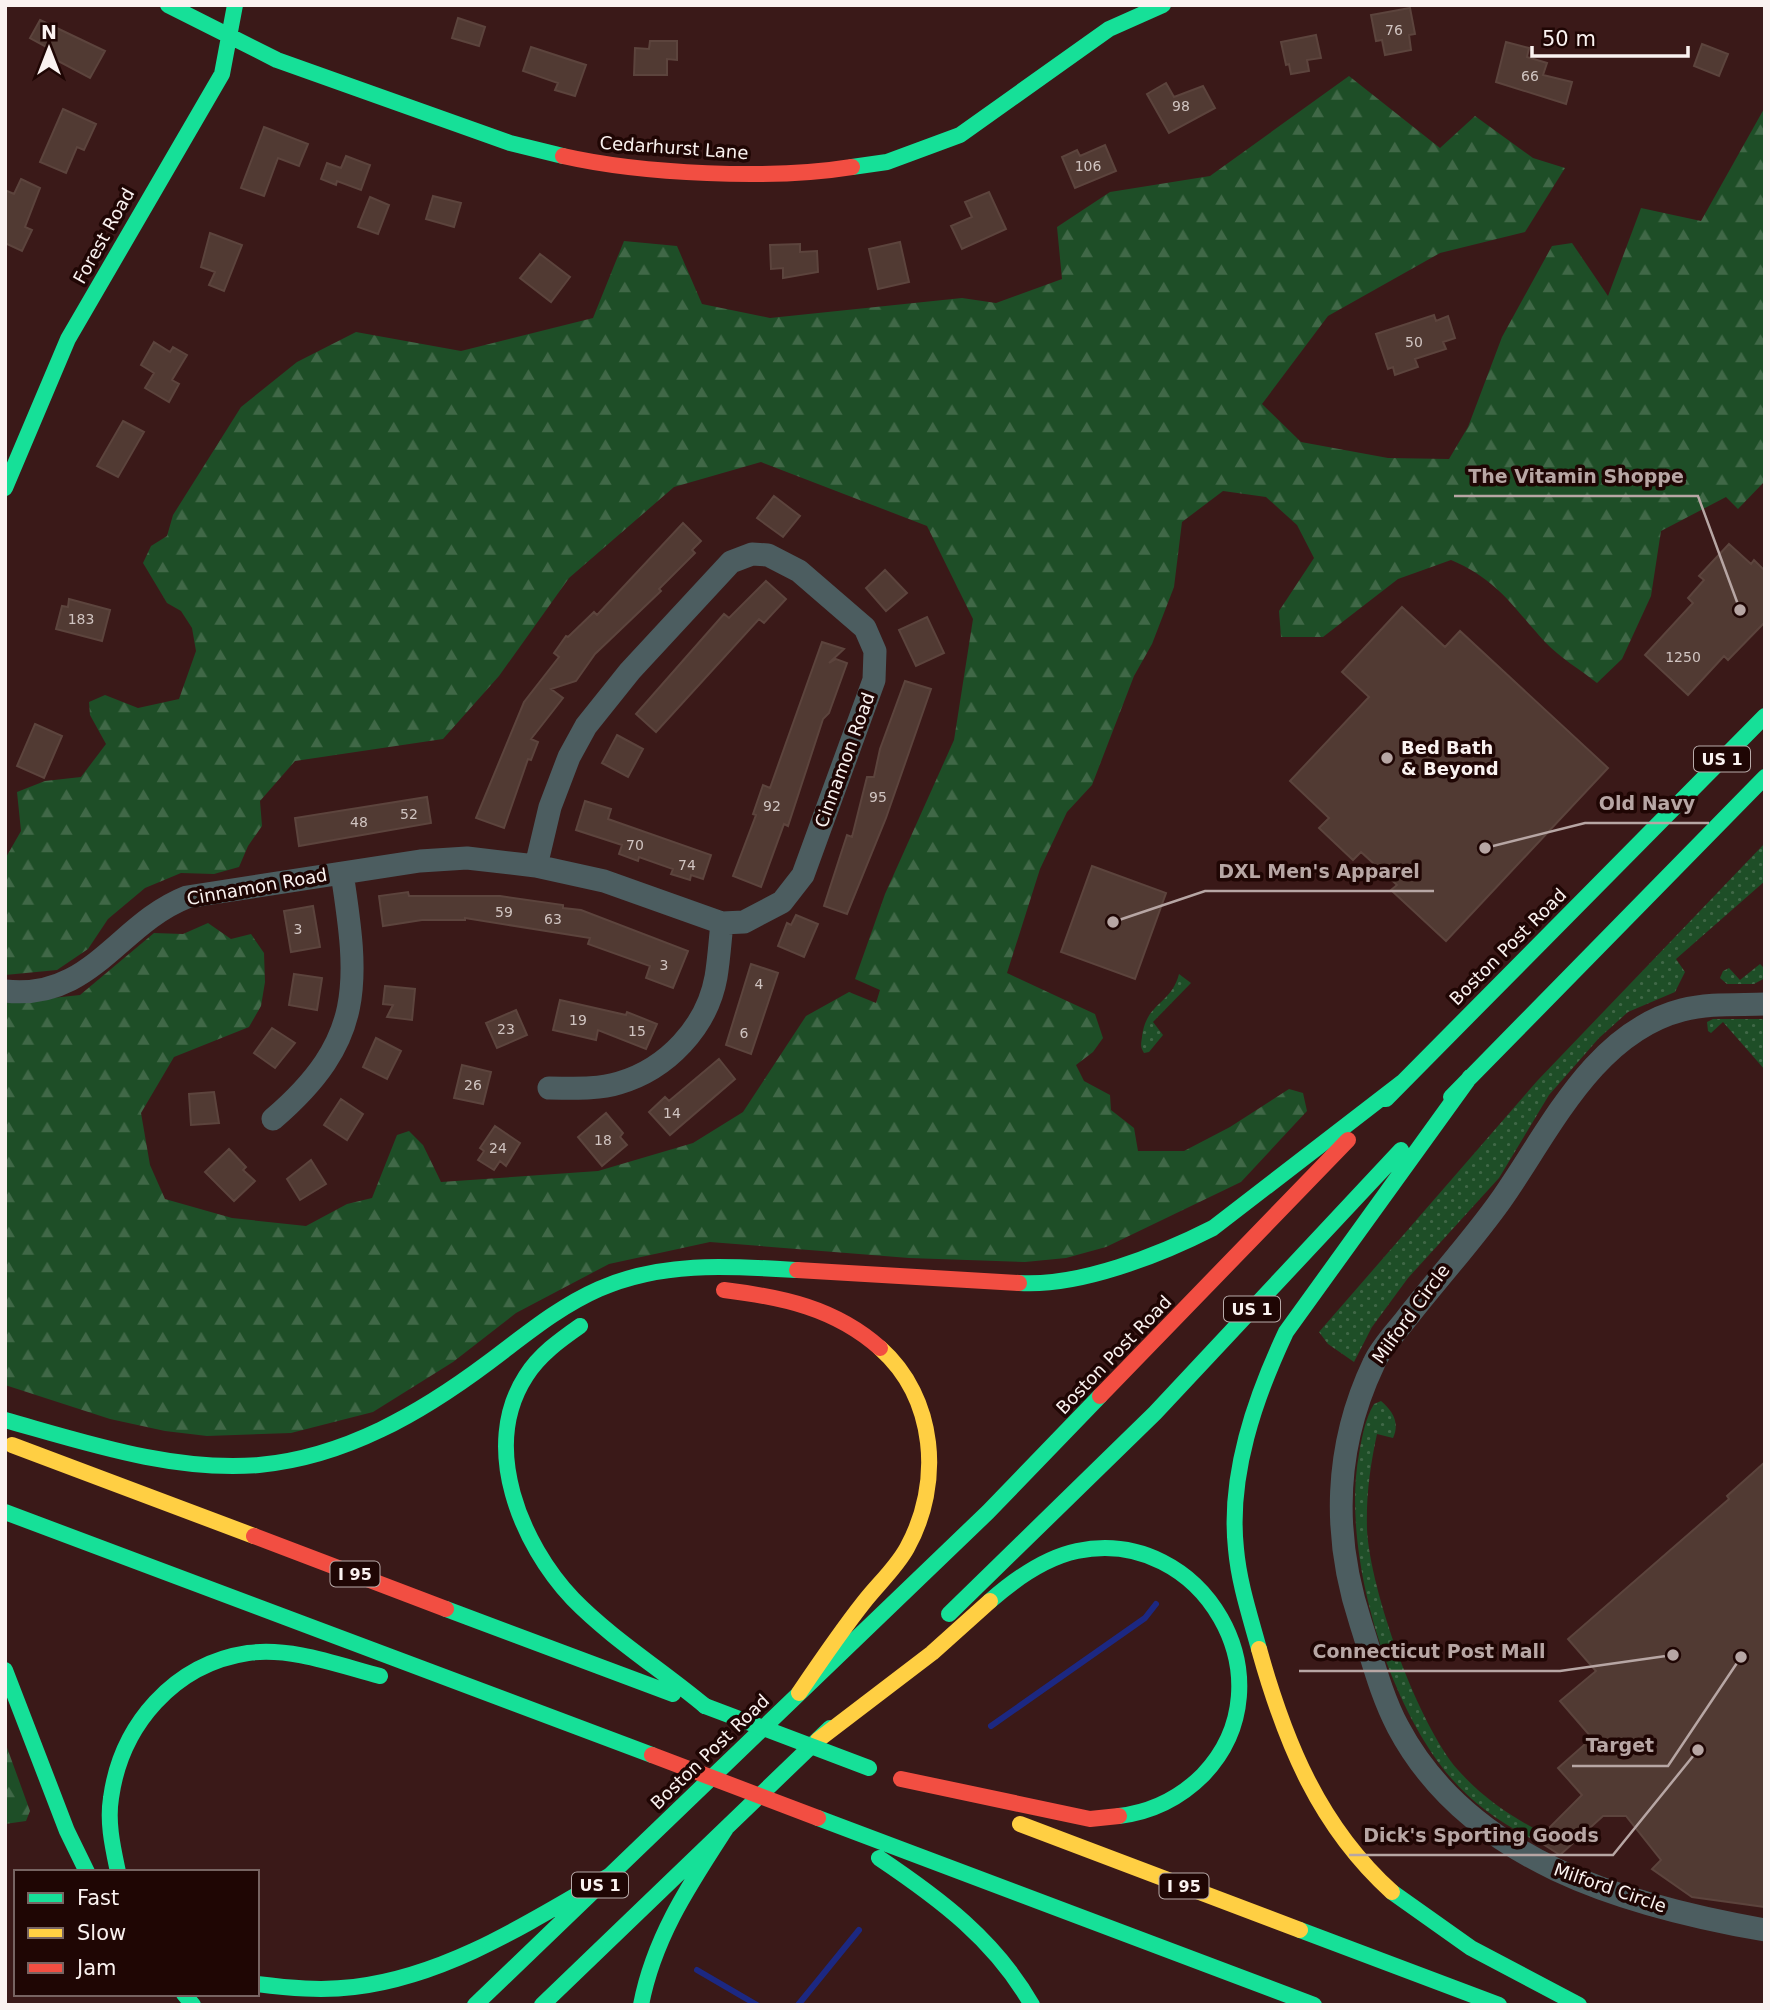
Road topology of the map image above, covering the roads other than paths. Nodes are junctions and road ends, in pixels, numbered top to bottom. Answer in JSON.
{"nodes":[{"id":1,"x":168,"y":5,"type":"edge"},
{"id":2,"x":235,"y":5,"type":"edge"},
{"id":3,"x":1163,"y":5,"type":"edge"},
{"id":4,"x":231,"y":38,"type":"junction"},
{"id":5,"x":5,"y":488,"type":"edge"},
{"id":6,"x":1765,"y":716,"type":"edge"},
{"id":7,"x":1765,"y":777,"type":"edge"},
{"id":8,"x":536,"y":866,"type":"junction"},
{"id":9,"x":342,"y":873,"type":"junction"},
{"id":10,"x":722,"y":923,"type":"junction"},
{"id":11,"x":5,"y":991,"type":"edge"},
{"id":12,"x":1765,"y":1004,"type":"edge"},
{"id":13,"x":1469,"y":1077,"type":"junction"},
{"id":14,"x":1405,"y":1080,"type":"junction"},
{"id":15,"x":549,"y":1088,"type":"dead end"},
{"id":16,"x":273,"y":1119,"type":"dead end"},
{"id":17,"x":714,"y":1289,"type":"dead end"},
{"id":18,"x":590,"y":1321,"type":"dead end"},
{"id":19,"x":5,"y":1420,"type":"edge"},
{"id":20,"x":5,"y":1442,"type":"edge"},
{"id":21,"x":5,"y":1512,"type":"edge"},
{"id":22,"x":940,"y":1623,"type":"dead end"},
{"id":23,"x":921,"y":1640,"type":"dead end"},
{"id":24,"x":5,"y":1670,"type":"edge"},
{"id":25,"x":401,"y":1682,"type":"dead end"},
{"id":26,"x":427,"y":1689,"type":"dead end"},
{"id":27,"x":799,"y":1693,"type":"junction"},
{"id":28,"x":705,"y":1706,"type":"junction"},
{"id":29,"x":597,"y":1735,"type":"junction"},
{"id":30,"x":818,"y":1740,"type":"junction"},
{"id":31,"x":885,"y":1773,"type":"junction"},
{"id":32,"x":818,"y":1818,"type":"junction"},
{"id":33,"x":727,"y":1827,"type":"junction"},
{"id":34,"x":86,"y":1870,"type":"edge"},
{"id":35,"x":117,"y":1870,"type":"edge"},
{"id":36,"x":609,"y":1876,"type":"junction"},
{"id":37,"x":1765,"y":1930,"type":"edge"},
{"id":38,"x":259,"y":1984,"type":"edge"},
{"id":39,"x":475,"y":2005,"type":"edge"},
{"id":40,"x":542,"y":2005,"type":"edge"},
{"id":41,"x":641,"y":2005,"type":"edge"},
{"id":42,"x":1032,"y":2005,"type":"edge"},
{"id":43,"x":1314,"y":2005,"type":"edge"},
{"id":44,"x":1499,"y":2005,"type":"edge"},
{"id":45,"x":1579,"y":2005,"type":"edge"}],
"edges":[{"from":1,"to":4,"type":"main road","name":"Cedarhurst Lane"},
{"from":2,"to":4,"type":"main road","name":"Forest Road"},
{"from":3,"to":4,"type":"main road","name":"Cedarhurst Lane"},
{"from":4,"to":5,"type":"main road","name":"Forest Road"},
{"from":6,"to":14,"type":"main road","name":"Boston Post Road","number":"US 1"},
{"from":7,"to":13,"type":"main road","number":"US 1"},
{"from":8,"to":9,"type":"street","name":"Cinnamon Road"},
{"from":8,"to":10,"type":"street","name":"Cinnamon Road"},
{"from":8,"to":10,"type":"street","name":"Cinnamon Road"},
{"from":9,"to":11,"type":"street","name":"Cinnamon Road"},
{"from":9,"to":16,"type":"street"},
{"from":10,"to":15,"type":"street"},
{"from":12,"to":37,"type":"street","name":"Milford Circle"},
{"from":13,"to":22,"type":"main road","number":"US 1"},
{"from":13,"to":45,"type":"main road"},
{"from":14,"to":19,"type":"main road"},
{"from":14,"to":27,"type":"main road","name":"Boston Post Road","number":"US 1"},
{"from":17,"to":27,"type":"main road"},
{"from":18,"to":28,"type":"main road"},
{"from":20,"to":28,"type":"main road","number":"I 95"},
{"from":21,"to":29,"type":"main road"},
{"from":23,"to":30,"type":"main road","number":"US 1"},
{"from":24,"to":34,"type":"main road"},
{"from":25,"to":35,"type":"main road"},
{"from":26,"to":29,"type":"main road"},
{"from":27,"to":36,"type":"main road","name":"Boston Post Road","number":"US 1"},
{"from":28,"to":31,"type":"main road","number":"I 95","bridge":true},
{"from":29,"to":32,"type":"main road","bridge":true},
{"from":30,"to":31,"type":"main road"},
{"from":30,"to":33,"type":"main road","number":"US 1"},
{"from":31,"to":44,"type":"main road","number":"I 95"},
{"from":32,"to":42,"type":"main road"},
{"from":32,"to":43,"type":"main road"},
{"from":33,"to":40,"type":"main road","number":"US 1"},
{"from":33,"to":41,"type":"main road"},
{"from":36,"to":38,"type":"main road"},
{"from":36,"to":39,"type":"main road","name":"Boston Post Road","number":"US 1"}]}
